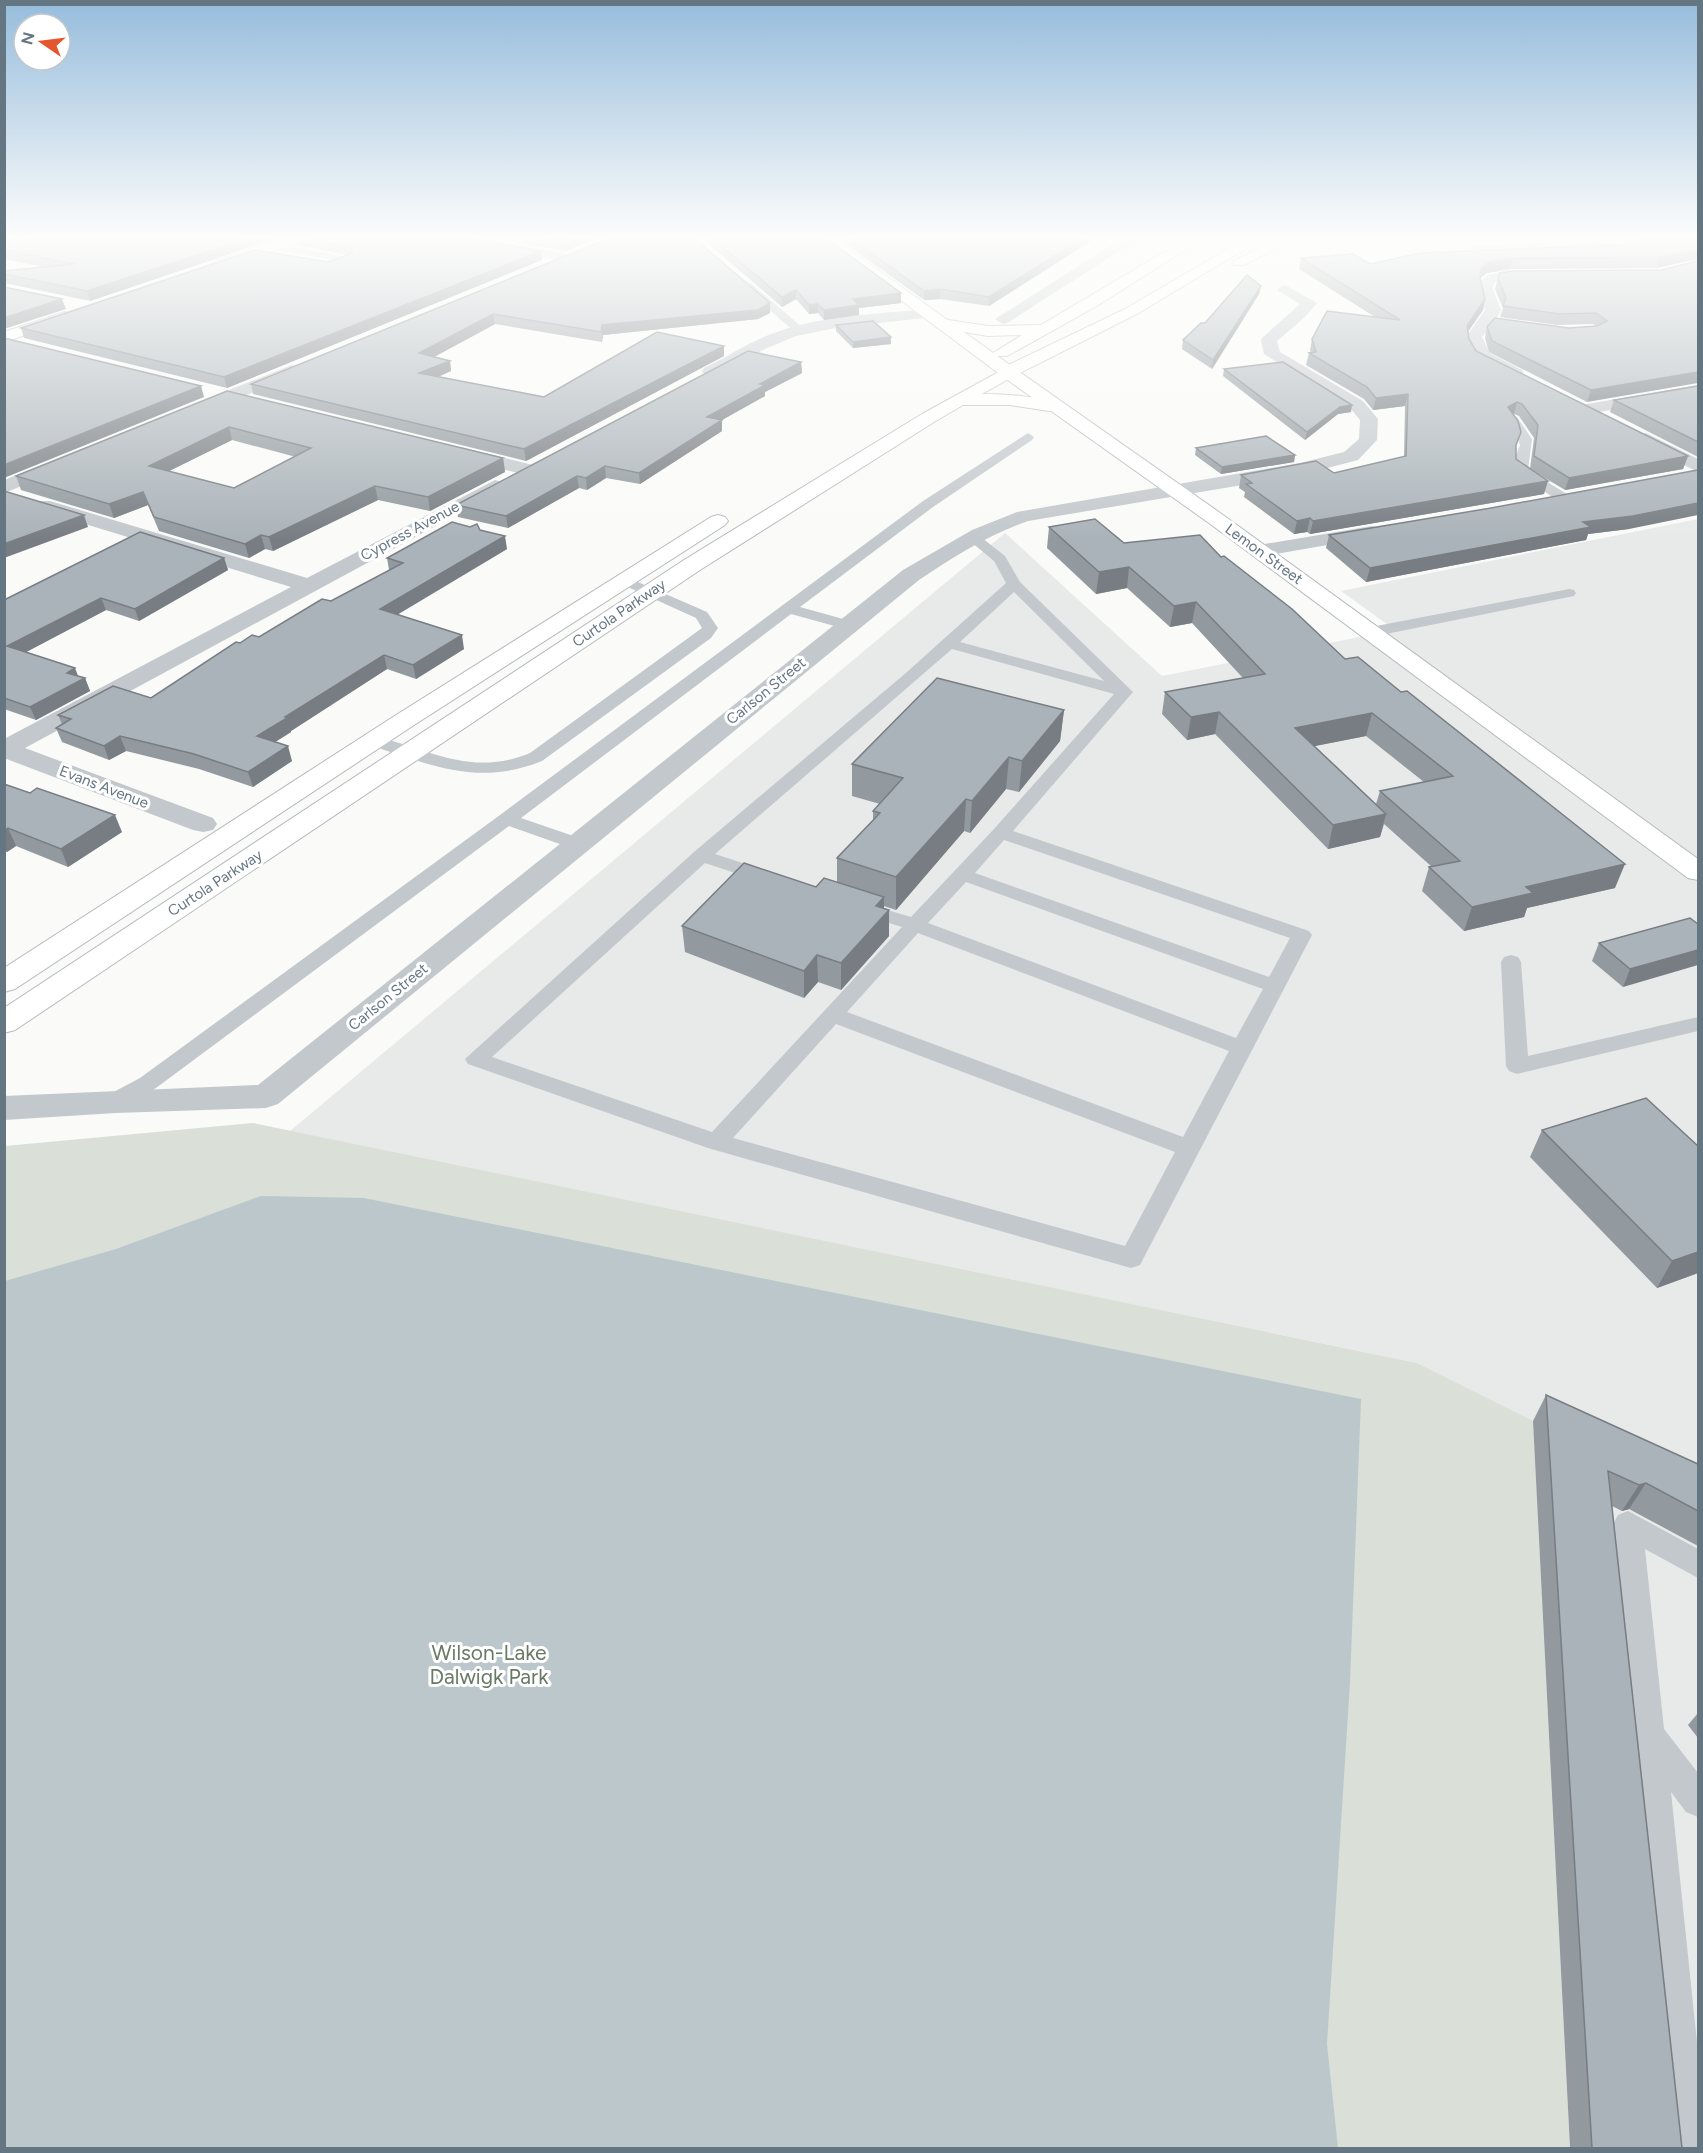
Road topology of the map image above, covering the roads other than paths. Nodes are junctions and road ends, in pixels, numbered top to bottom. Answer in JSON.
{"nodes":[{"id":1,"x":6,"y":339,"type":"edge"},
{"id":2,"x":774,"y":339,"type":"edge"},
{"id":3,"x":963,"y":339,"type":"edge"},
{"id":4,"x":1026,"y":339,"type":"edge"},
{"id":5,"x":1078,"y":339,"type":"edge"},
{"id":6,"x":1269,"y":339,"type":"edge"},
{"id":7,"x":1474,"y":339,"type":"edge"},
{"id":8,"x":30,"y":346,"type":"edge"},
{"id":9,"x":990,"y":359,"type":"junction"},
{"id":10,"x":305,"y":364,"type":"edge"},
{"id":11,"x":970,"y":370,"type":"dead end"},
{"id":12,"x":1008,"y":372,"type":"junction"},
{"id":13,"x":695,"y":380,"type":"edge"},
{"id":14,"x":1536,"y":384,"type":"edge"},
{"id":15,"x":196,"y":387,"type":"edge"},
{"id":16,"x":1698,"y":390,"type":"edge"},
{"id":17,"x":230,"y":396,"type":"junction"},
{"id":18,"x":958,"y":400,"type":"junction"},
{"id":19,"x":264,"y":404,"type":"edge"},
{"id":20,"x":1056,"y":407,"type":"junction"},
{"id":21,"x":176,"y":417,"type":"edge"},
{"id":22,"x":1607,"y":419,"type":"edge"},
{"id":23,"x":1513,"y":420,"type":"edge"},
{"id":24,"x":1628,"y":429,"type":"edge"},
{"id":25,"x":1028,"y":437,"type":"dead end"},
{"id":26,"x":446,"y":449,"type":"edge"},
{"id":27,"x":547,"y":458,"type":"edge"},
{"id":28,"x":69,"y":461,"type":"edge"},
{"id":29,"x":1698,"y":466,"type":"edge"},
{"id":30,"x":526,"y":469,"type":"junction"},
{"id":31,"x":1698,"y":474,"type":"edge"},
{"id":32,"x":1676,"y":478,"type":"edge"},
{"id":33,"x":4,"y":487,"type":"edge"},
{"id":34,"x":1175,"y":490,"type":"junction"},
{"id":35,"x":4,"y":493,"type":"edge"},
{"id":36,"x":1587,"y":495,"type":"edge"},
{"id":37,"x":1565,"y":499,"type":"junction"},
{"id":38,"x":1532,"y":505,"type":"edge"},
{"id":39,"x":731,"y":513,"type":"dead end"},
{"id":40,"x":1396,"y":528,"type":"edge"},
{"id":41,"x":972,"y":537,"type":"junction"},
{"id":42,"x":1259,"y":551,"type":"junction"},
{"id":43,"x":624,"y":580,"type":"junction"},
{"id":44,"x":1014,"y":584,"type":"junction"},
{"id":45,"x":308,"y":585,"type":"junction"},
{"id":46,"x":651,"y":592,"type":"junction"},
{"id":47,"x":1569,"y":593,"type":"dead end"},
{"id":48,"x":788,"y":609,"type":"junction"},
{"id":49,"x":849,"y":625,"type":"junction"},
{"id":50,"x":1371,"y":632,"type":"junction"},
{"id":51,"x":951,"y":644,"type":"junction"},
{"id":52,"x":1125,"y":692,"type":"junction"},
{"id":53,"x":375,"y":741,"type":"junction"},
{"id":54,"x":4,"y":749,"type":"edge"},
{"id":55,"x":413,"y":753,"type":"junction"},
{"id":56,"x":507,"y":819,"type":"junction"},
{"id":57,"x":203,"y":824,"type":"dead end"},
{"id":58,"x":1001,"y":833,"type":"junction"},
{"id":59,"x":578,"y":844,"type":"junction"},
{"id":60,"x":701,"y":856,"type":"junction"},
{"id":61,"x":1698,"y":872,"type":"edge"},
{"id":62,"x":963,"y":875,"type":"junction"},
{"id":63,"x":780,"y":882,"type":"edge"},
{"id":64,"x":836,"y":900,"type":"edge"},
{"id":65,"x":915,"y":925,"type":"junction"},
{"id":66,"x":1511,"y":962,"type":"dead end"},
{"id":67,"x":4,"y":982,"type":"edge"},
{"id":68,"x":1275,"y":986,"type":"junction"},
{"id":69,"x":833,"y":1015,"type":"junction"},
{"id":70,"x":4,"y":1023,"type":"edge"},
{"id":71,"x":1698,"y":1024,"type":"edge"},
{"id":72,"x":1242,"y":1048,"type":"junction"},
{"id":73,"x":116,"y":1101,"type":"junction"},
{"id":74,"x":4,"y":1108,"type":"edge"},
{"id":75,"x":716,"y":1142,"type":"junction"},
{"id":76,"x":1189,"y":1148,"type":"junction"},
{"id":77,"x":1698,"y":1564,"type":"edge"},
{"id":78,"x":1649,"y":1736,"type":"junction"},
{"id":79,"x":1698,"y":1800,"type":"edge"},
{"id":80,"x":1689,"y":2148,"type":"edge"}],
"edges":[{"from":1,"to":8,"type":"street"},
{"from":2,"to":13,"type":"street"},
{"from":3,"to":9,"type":"main road","name":"Lemon Street"},
{"from":4,"to":9,"type":"main road"},
{"from":5,"to":12,"type":"main road","name":"Curtola Parkway"},
{"from":6,"to":34,"type":"street","name":"Carlson Street"},
{"from":7,"to":14,"type":"street"},
{"from":9,"to":11,"type":"main road"},
{"from":9,"to":12,"type":"main road","name":"Lemon Street"},
{"from":10,"to":17,"type":"street"},
{"from":12,"to":18,"type":"main road","name":"Curtola Parkway"},
{"from":12,"to":20,"type":"main road","name":"Lemon Street"},
{"from":15,"to":17,"type":"street"},
{"from":16,"to":22,"type":"street"},
{"from":17,"to":19,"type":"street"},
{"from":17,"to":21,"type":"street"},
{"from":18,"to":20,"type":"main road"},
{"from":18,"to":46,"type":"main road","name":"Curtola Parkway"},
{"from":20,"to":34,"type":"main road","name":"Lemon Street"},
{"from":23,"to":37,"type":"lane"},
{"from":24,"to":29,"type":"street"},
{"from":25,"to":48,"type":"lane"},
{"from":26,"to":30,"type":"street"},
{"from":27,"to":30,"type":"street","name":"Cypress Avenue"},
{"from":28,"to":33,"type":"street"},
{"from":30,"to":45,"type":"street","name":"Cypress Avenue"},
{"from":31,"to":32,"type":"street"},
{"from":34,"to":41,"type":"street","name":"Carlson Street"},
{"from":34,"to":42,"type":"main road","name":"Lemon Street"},
{"from":35,"to":45,"type":"street"},
{"from":36,"to":37,"type":"street"},
{"from":37,"to":38,"type":"street"},
{"from":39,"to":43,"type":"main road","name":"Curtola Parkway"},
{"from":40,"to":42,"type":"street"},
{"from":41,"to":44,"type":"lane"},
{"from":41,"to":49,"type":"street","name":"Carlson Street"},
{"from":42,"to":50,"type":"main road","name":"Lemon Street"},
{"from":43,"to":46,"type":"lane"},
{"from":43,"to":53,"type":"main road","name":"Curtola Parkway"},
{"from":44,"to":51,"type":"lane"},
{"from":44,"to":52,"type":"lane"},
{"from":45,"to":54,"type":"street","name":"Cypress Avenue"},
{"from":46,"to":55,"type":"main road","name":"Curtola Parkway"},
{"from":46,"to":55,"type":"lane"},
{"from":47,"to":50,"type":"lane"},
{"from":48,"to":49,"type":"lane"},
{"from":48,"to":56,"type":"lane"},
{"from":49,"to":59,"type":"street","name":"Carlson Street"},
{"from":50,"to":61,"type":"main road","name":"Lemon Street"},
{"from":51,"to":52,"type":"lane"},
{"from":51,"to":60,"type":"lane"},
{"from":52,"to":58,"type":"lane"},
{"from":53,"to":55,"type":"lane"},
{"from":53,"to":67,"type":"main road","name":"Curtola Parkway"},
{"from":54,"to":57,"type":"street","name":"Evans Avenue"},
{"from":55,"to":70,"type":"main road","name":"Curtola Parkway"},
{"from":56,"to":59,"type":"lane"},
{"from":56,"to":73,"type":"lane"},
{"from":58,"to":62,"type":"lane"},
{"from":58,"to":68,"type":"lane"},
{"from":59,"to":73,"type":"street","name":"Carlson Street"},
{"from":60,"to":63,"type":"lane"},
{"from":60,"to":75,"type":"lane"},
{"from":62,"to":65,"type":"lane"},
{"from":62,"to":68,"type":"lane"},
{"from":64,"to":65,"type":"lane"},
{"from":65,"to":69,"type":"lane"},
{"from":65,"to":72,"type":"lane"},
{"from":66,"to":71,"type":"lane"},
{"from":68,"to":72,"type":"lane"},
{"from":69,"to":75,"type":"lane"},
{"from":69,"to":76,"type":"lane"},
{"from":72,"to":76,"type":"lane"},
{"from":73,"to":74,"type":"street","name":"Carlson Street"},
{"from":75,"to":76,"type":"lane"},
{"from":77,"to":78,"type":"lane"},
{"from":78,"to":79,"type":"lane"},
{"from":78,"to":80,"type":"lane"}]}
